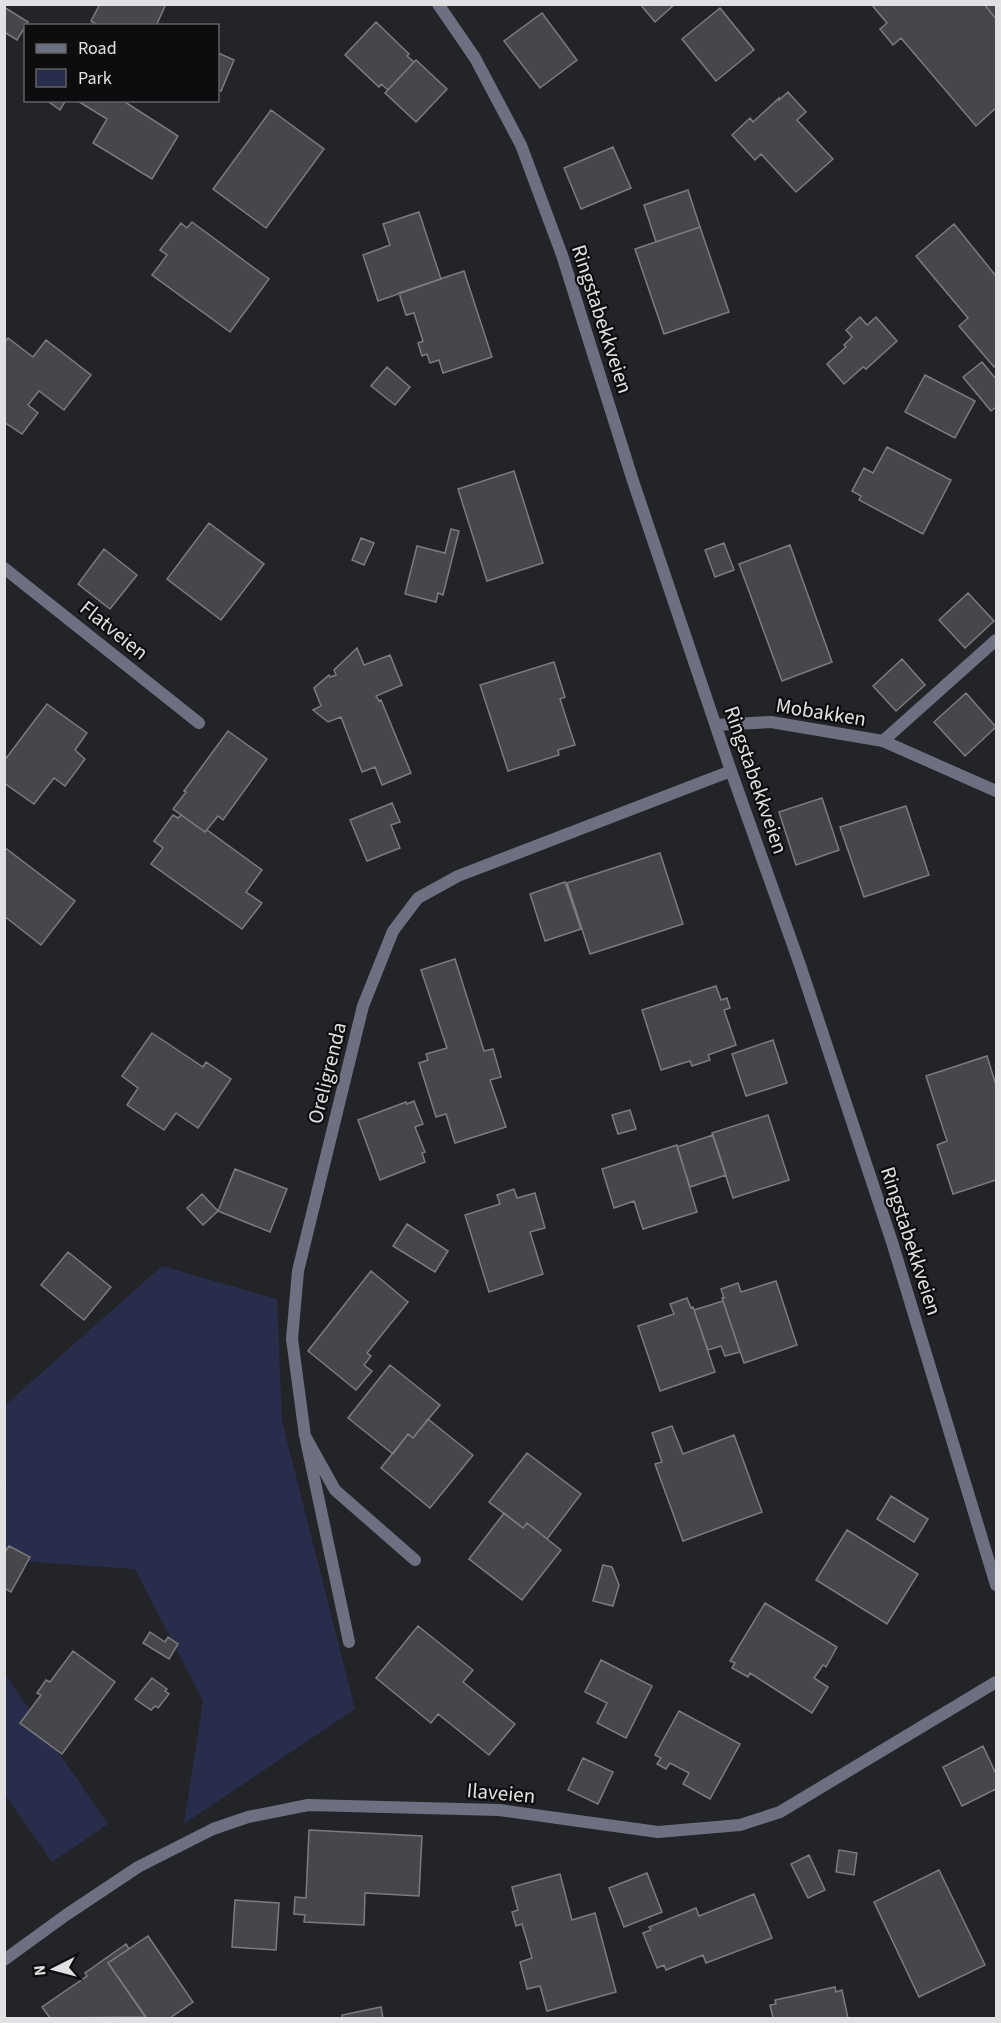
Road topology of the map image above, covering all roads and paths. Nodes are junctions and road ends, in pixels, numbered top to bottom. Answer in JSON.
{"nodes":[{"id":1,"x":438,"y":4,"type":"edge"},
{"id":2,"x":4,"y":568,"type":"edge"},
{"id":3,"x":996,"y":640,"type":"edge"},
{"id":4,"x":199,"y":723,"type":"dead end"},
{"id":5,"x":716,"y":725,"type":"junction"},
{"id":6,"x":884,"y":741,"type":"junction"},
{"id":7,"x":731,"y":771,"type":"junction"},
{"id":8,"x":996,"y":791,"type":"edge"},
{"id":9,"x":305,"y":1436,"type":"junction"},
{"id":10,"x":415,"y":1560,"type":"dead end"},
{"id":11,"x":996,"y":1585,"type":"edge"},
{"id":12,"x":349,"y":1642,"type":"dead end"},
{"id":13,"x":996,"y":1682,"type":"edge"},
{"id":14,"x":4,"y":1960,"type":"edge"}],
"edges":[{"from":1,"to":5,"type":"street","name":"Ringstabekkveien"},
{"from":2,"to":4,"type":"street","name":"Flatveien"},
{"from":3,"to":6,"type":"street","name":"Mobakken"},
{"from":5,"to":6,"type":"street","name":"Mobakken"},
{"from":5,"to":7,"type":"street","name":"Ringstabekkveien"},
{"from":6,"to":8,"type":"street","name":"Mobakken"},
{"from":7,"to":9,"type":"street","name":"Oreligrenda"},
{"from":7,"to":11,"type":"street","name":"Ringstabekkveien"},
{"from":9,"to":10,"type":"street","name":"Oreligrenda"},
{"from":9,"to":12,"type":"street"},
{"from":13,"to":14,"type":"street","name":"Ilaveien"}]}
